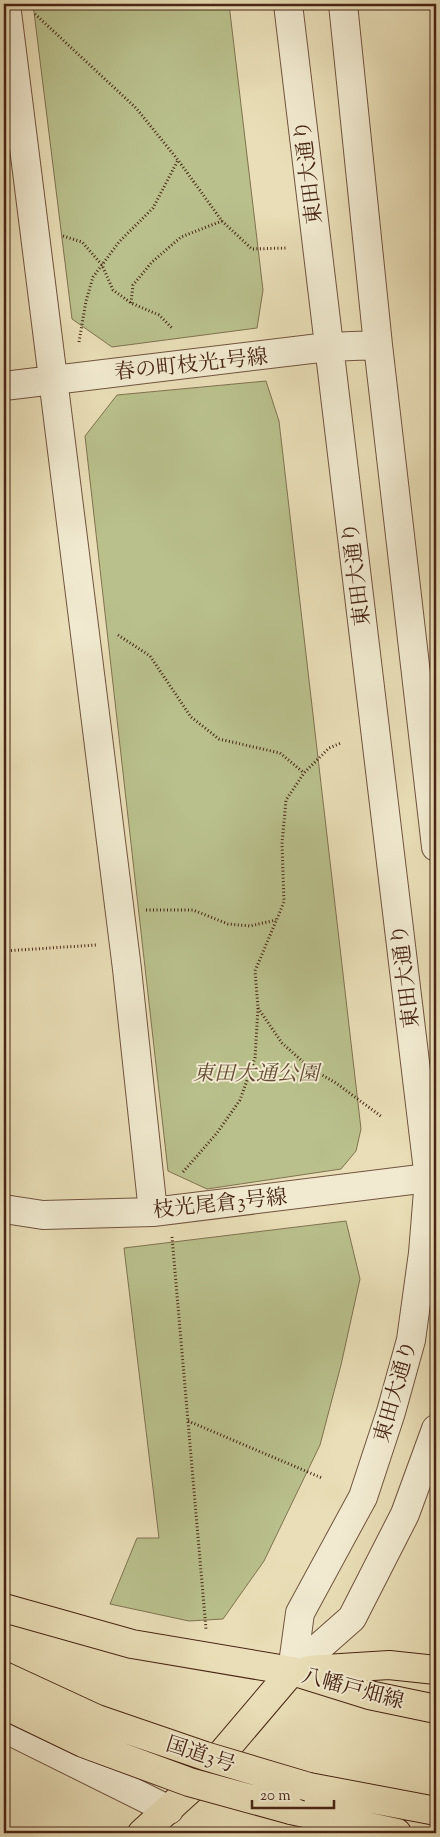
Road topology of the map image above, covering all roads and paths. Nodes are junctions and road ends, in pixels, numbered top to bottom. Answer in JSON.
{"nodes":[{"id":1,"x":6,"y":4,"type":"edge"},
{"id":2,"x":288,"y":4,"type":"edge"},
{"id":3,"x":343,"y":4,"type":"edge"},
{"id":4,"x":34,"y":13,"type":"dead end"},
{"id":5,"x":178,"y":160,"type":"junction"},
{"id":6,"x":222,"y":221,"type":"junction"},
{"id":7,"x":58,"y":237,"type":"dead end"},
{"id":8,"x":286,"y":248,"type":"dead end"},
{"id":9,"x":102,"y":265,"type":"junction"},
{"id":10,"x":131,"y":304,"type":"junction"},
{"id":11,"x":172,"y":328,"type":"dead end"},
{"id":12,"x":80,"y":342,"type":"dead end"},
{"id":13,"x":378,"y":345,"type":"junction"},
{"id":14,"x":328,"y":347,"type":"junction"},
{"id":15,"x":54,"y":380,"type":"junction"},
{"id":16,"x":4,"y":386,"type":"edge"},
{"id":17,"x":118,"y":635,"type":"dead end"},
{"id":18,"x":341,"y":743,"type":"dead end"},
{"id":19,"x":304,"y":773,"type":"junction"},
{"id":20,"x":436,"y":847,"type":"edge"},
{"id":21,"x":146,"y":910,"type":"dead end"},
{"id":22,"x":277,"y":920,"type":"junction"},
{"id":23,"x":104,"y":944,"type":"dead end"},
{"id":24,"x":4,"y":951,"type":"edge"},
{"id":25,"x":258,"y":1008,"type":"junction"},
{"id":26,"x":382,"y":1117,"type":"dead end"},
{"id":27,"x":183,"y":1172,"type":"dead end"},
{"id":28,"x":432,"y":1178,"type":"edge"},
{"id":29,"x":4,"y":1210,"type":"edge"},
{"id":30,"x":162,"y":1220,"type":"junction"},
{"id":31,"x":188,"y":1421,"type":"junction"},
{"id":32,"x":436,"y":1430,"type":"edge"},
{"id":33,"x":322,"y":1478,"type":"dead end"},
{"id":34,"x":4,"y":1608,"type":"edge"},
{"id":35,"x":206,"y":1634,"type":"dead end"},
{"id":36,"x":436,"y":1670,"type":"edge"},
{"id":37,"x":292,"y":1672,"type":"junction"},
{"id":38,"x":4,"y":1676,"type":"edge"},
{"id":39,"x":4,"y":1705,"type":"edge"},
{"id":40,"x":436,"y":1709,"type":"edge"},
{"id":41,"x":4,"y":1728,"type":"edge"},
{"id":42,"x":169,"y":1810,"type":"junction"},
{"id":43,"x":436,"y":1810,"type":"edge"},
{"id":44,"x":142,"y":1833,"type":"edge"},
{"id":45,"x":397,"y":1833,"type":"edge"}],
"edges":[{"from":1,"to":15,"type":"street"},
{"from":2,"to":14,"type":"street","name":"東田大通り"},
{"from":3,"to":13,"type":"street"},
{"from":4,"to":5,"type":"path"},
{"from":5,"to":6,"type":"path"},
{"from":5,"to":9,"type":"path"},
{"from":6,"to":8,"type":"path"},
{"from":6,"to":10,"type":"path"},
{"from":7,"to":9,"type":"path"},
{"from":9,"to":10,"type":"path"},
{"from":9,"to":12,"type":"path"},
{"from":10,"to":11,"type":"path"},
{"from":13,"to":14,"type":"street","name":"春の町枝光1号線"},
{"from":13,"to":20,"type":"street"},
{"from":14,"to":15,"type":"street","name":"春の町枝光1号線"},
{"from":14,"to":28,"type":"street","name":"東田大通り"},
{"from":15,"to":16,"type":"street","name":"春の町枝光1号線"},
{"from":15,"to":30,"type":"street"},
{"from":17,"to":19,"type":"path"},
{"from":18,"to":19,"type":"path"},
{"from":19,"to":22,"type":"path"},
{"from":21,"to":22,"type":"path"},
{"from":22,"to":25,"type":"path"},
{"from":23,"to":24,"type":"path"},
{"from":25,"to":26,"type":"path"},
{"from":25,"to":27,"type":"path"},
{"from":28,"to":30,"type":"street","name":"枝光尾倉3号線"},
{"from":28,"to":37,"type":"street","name":"東田大通り"},
{"from":29,"to":30,"type":"street","name":"枝光尾倉3号線"},
{"from":30,"to":31,"type":"path"},
{"from":31,"to":33,"type":"path"},
{"from":31,"to":35,"type":"path"},
{"from":32,"to":37,"type":"street"},
{"from":34,"to":37,"type":"main road"},
{"from":36,"to":37,"type":"main road","name":"八幡戸畑線"},
{"from":37,"to":40,"type":"main road","name":"八幡戸畑線"},
{"from":37,"to":42,"type":"main road"},
{"from":38,"to":43,"type":"main road","name":"国道3号","bridge":true},
{"from":39,"to":45,"type":"main road","name":"国道3号","bridge":true},
{"from":41,"to":42,"type":"street"},
{"from":42,"to":44,"type":"main road"}]}
